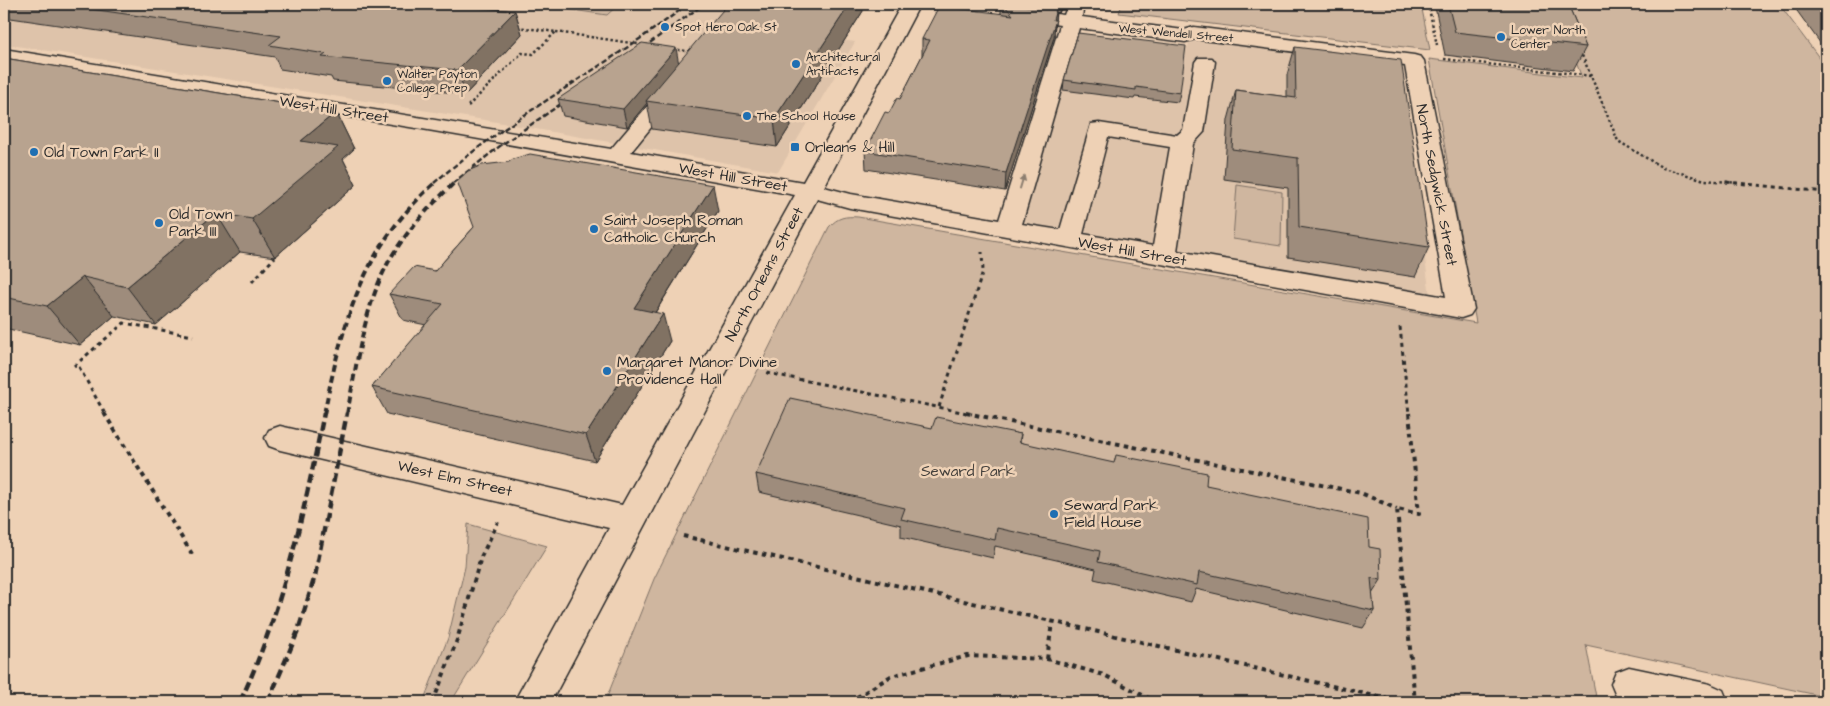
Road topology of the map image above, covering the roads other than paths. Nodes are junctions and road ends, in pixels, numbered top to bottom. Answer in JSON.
{"nodes":[{"id":1,"x":911,"y":4,"type":"edge"},
{"id":2,"x":939,"y":4,"type":"edge"},
{"id":3,"x":1073,"y":12,"type":"edge"},
{"id":4,"x":702,"y":53,"type":"edge"},
{"id":5,"x":4,"y":56,"type":"edge"},
{"id":6,"x":1414,"y":61,"type":"joint"},
{"id":7,"x":1205,"y":62,"type":"dead end"},
{"id":8,"x":1182,"y":142,"type":"junction"},
{"id":9,"x":616,"y":157,"type":"junction"},
{"id":10,"x":809,"y":190,"type":"junction"},
{"id":11,"x":1008,"y":229,"type":"junction"},
{"id":12,"x":1069,"y":240,"type":"junction"},
{"id":13,"x":1164,"y":257,"type":"junction"},
{"id":14,"x":1461,"y":309,"type":"joint"},
{"id":15,"x":280,"y":438,"type":"dead end"},
{"id":16,"x":631,"y":520,"type":"junction"},
{"id":17,"x":1628,"y":684,"type":"dead end"},
{"id":18,"x":532,"y":702,"type":"edge"},
{"id":19,"x":1710,"y":702,"type":"edge"}],
"edges":[{"from":1,"to":10,"type":"street","name":"North Orleans Street"},
{"from":2,"to":3,"type":"street","name":"West Wendell Street"},
{"from":3,"to":6,"type":"street","name":"West Wendell Street"},
{"from":11,"to":3,"type":"street","one_way":true},
{"from":4,"to":9,"type":"street"},
{"from":5,"to":9,"type":"street","name":"West Hill Street"},
{"from":6,"to":14,"type":"street","name":"North Sedgwick Street"},
{"from":7,"to":8,"type":"street"},
{"from":8,"to":12,"type":"street"},
{"from":8,"to":13,"type":"street"},
{"from":9,"to":10,"type":"street","name":"West Hill Street"},
{"from":10,"to":11,"type":"street","name":"West Hill Street"},
{"from":10,"to":16,"type":"street","name":"North Orleans Street"},
{"from":11,"to":12,"type":"street","name":"West Hill Street"},
{"from":12,"to":13,"type":"street","name":"West Hill Street"},
{"from":13,"to":14,"type":"street","name":"West Hill Street"},
{"from":15,"to":16,"type":"street","name":"West Elm Street"},
{"from":16,"to":18,"type":"street","name":"North Orleans Street"},
{"from":17,"to":19,"type":"street"}]}
